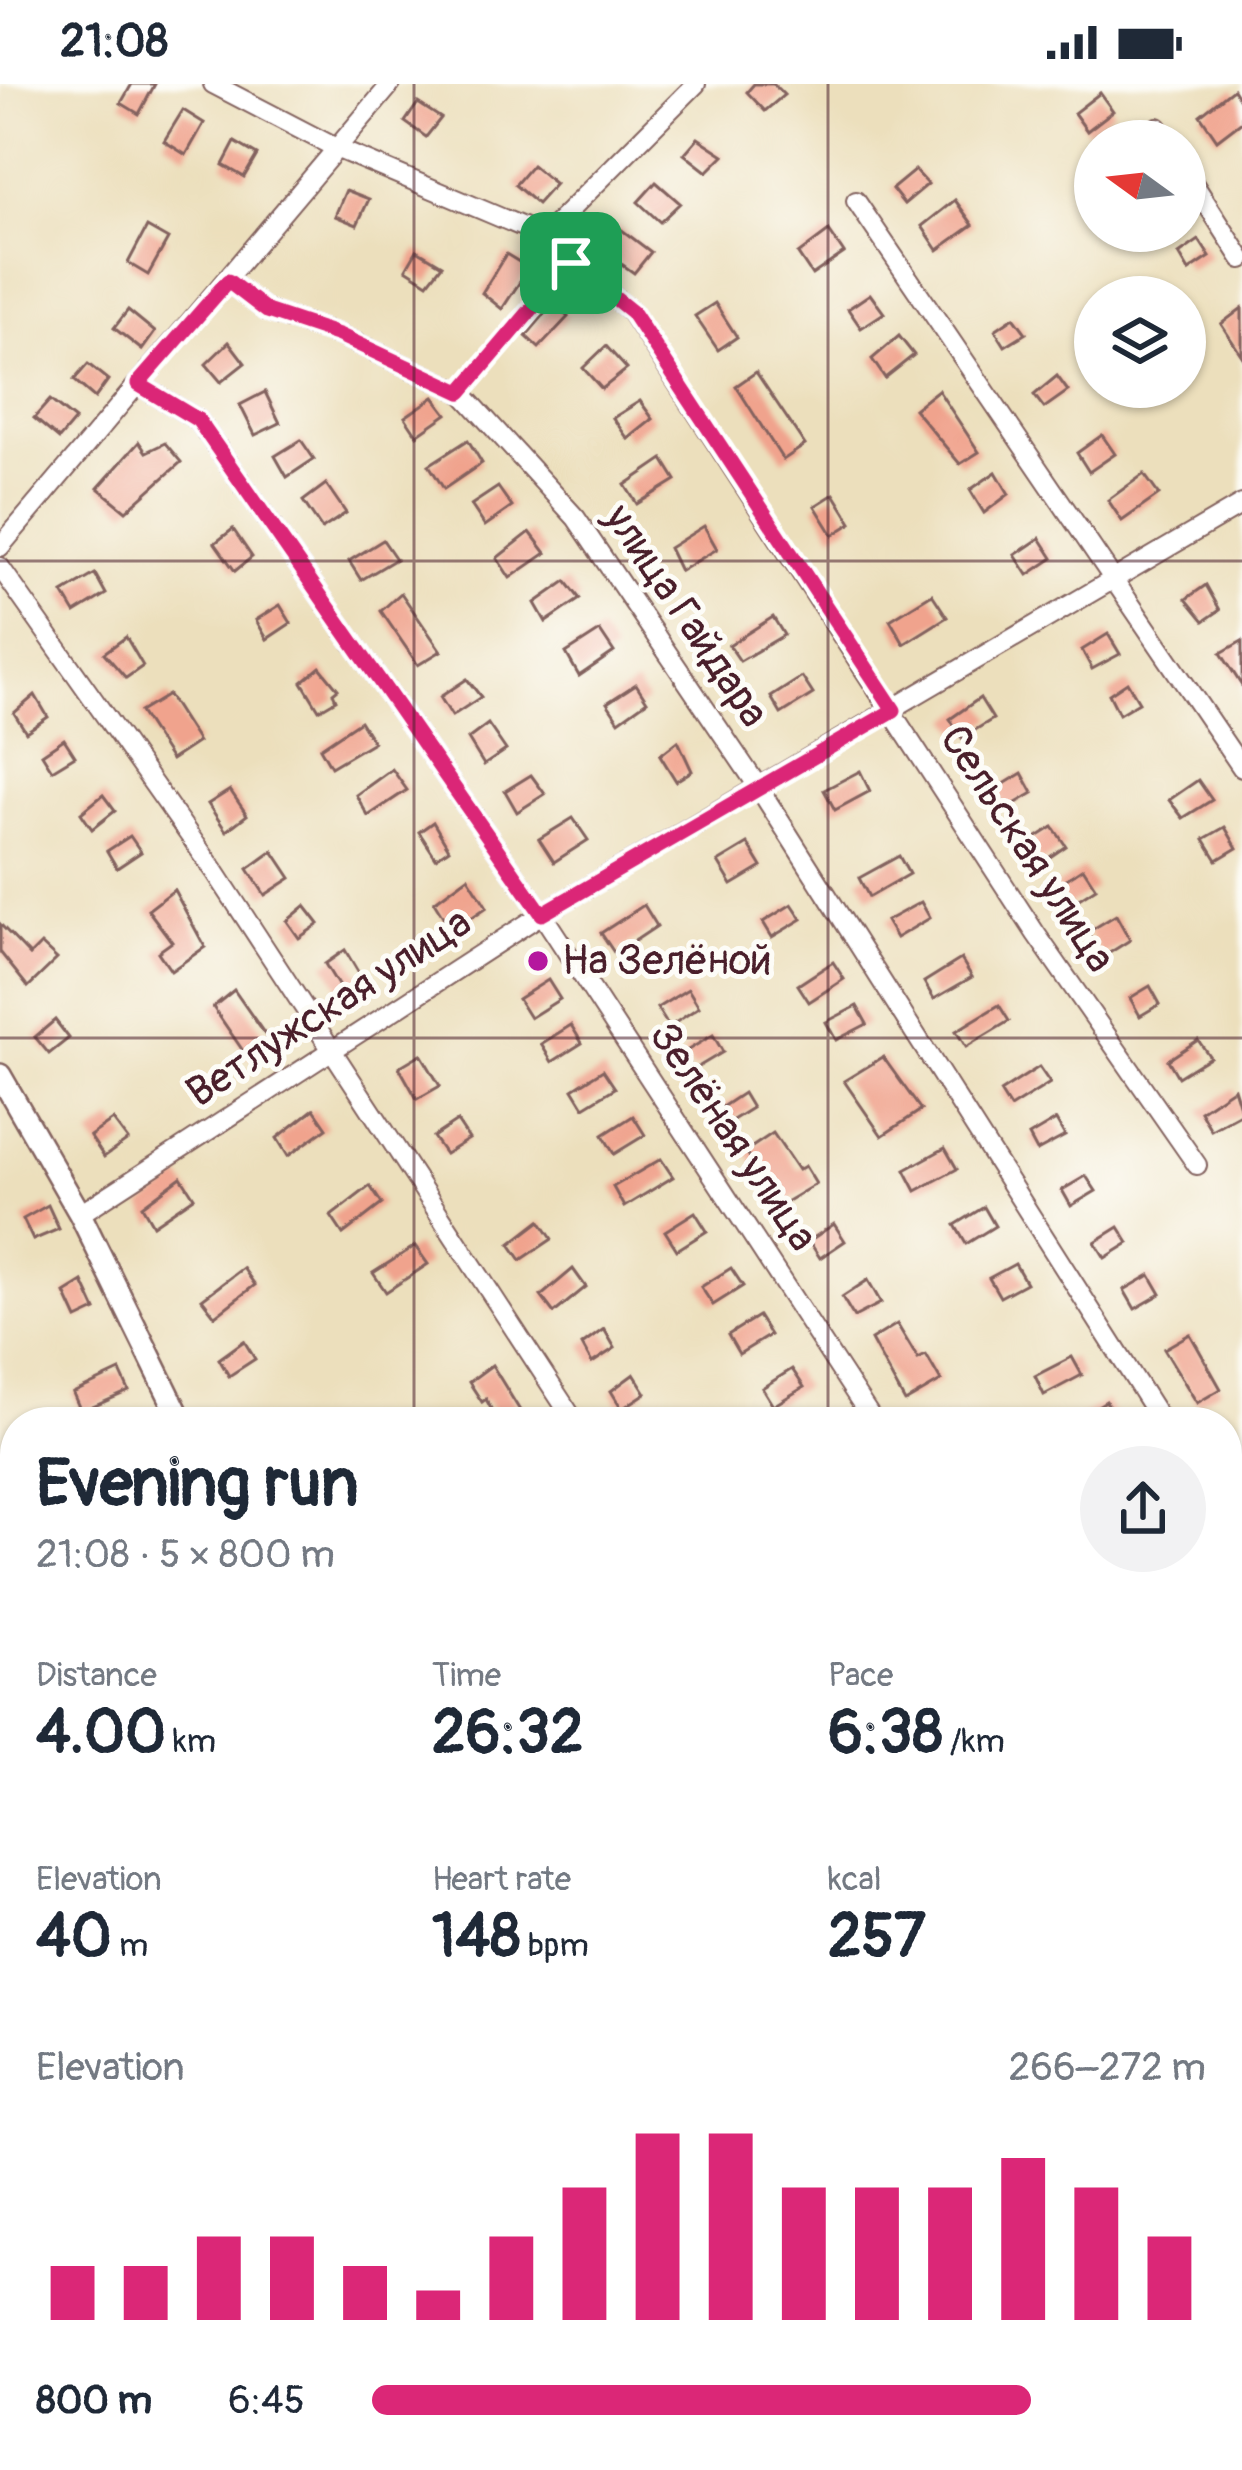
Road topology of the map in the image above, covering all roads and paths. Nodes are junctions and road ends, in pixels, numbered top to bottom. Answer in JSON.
{"nodes":[{"id":1,"x":214,"y":84,"type":"edge"},
{"id":2,"x":391,"y":84,"type":"edge"},
{"id":3,"x":696,"y":84,"type":"edge"},
{"id":4,"x":338,"y":149,"type":"junction"},
{"id":5,"x":856,"y":201,"type":"dead end"},
{"id":6,"x":1206,"y":203,"type":"edge"},
{"id":7,"x":544,"y":236,"type":"junction"},
{"id":8,"x":1242,"y":259,"type":"edge"},
{"id":9,"x":571,"y":263,"type":"junction"},
{"id":10,"x":228,"y":281,"type":"junction"},
{"id":11,"x":138,"y":384,"type":"junction"},
{"id":12,"x":461,"y":392,"type":"junction"},
{"id":13,"x":1242,"y":504,"type":"edge"},
{"id":14,"x":0,"y":548,"type":"edge"},
{"id":15,"x":0,"y":567,"type":"edge"},
{"id":16,"x":1113,"y":579,"type":"junction"},
{"id":17,"x":894,"y":710,"type":"junction"},
{"id":18,"x":1242,"y":768,"type":"edge"},
{"id":19,"x":757,"y":784,"type":"junction"},
{"id":20,"x":542,"y":914,"type":"junction"},
{"id":21,"x":328,"y":1048,"type":"junction"},
{"id":22,"x":0,"y":1075,"type":"edge"},
{"id":23,"x":1197,"y":1165,"type":"dead end"},
{"id":24,"x":80,"y":1214,"type":"junction"},
{"id":25,"x":175,"y":1407,"type":"edge"},
{"id":26,"x":565,"y":1407,"type":"edge"},
{"id":27,"x":864,"y":1407,"type":"edge"},
{"id":28,"x":1152,"y":1407,"type":"edge"}],
"edges":[{"from":1,"to":4,"type":"street","name":"Сельская улица"},
{"from":2,"to":4,"type":"street"},
{"from":3,"to":7,"type":"street"},
{"from":4,"to":7,"type":"street","name":"Сельская улица"},
{"from":4,"to":10,"type":"street"},
{"from":5,"to":16,"type":"street"},
{"from":6,"to":8,"type":"street"},
{"from":7,"to":9,"type":"street","name":"Сельская улица"},
{"from":9,"to":12,"type":"path"},
{"from":9,"to":17,"type":"street","name":"Сельская улица"},
{"from":10,"to":11,"type":"street"},
{"from":10,"to":12,"type":"street","name":"улица Гайдара"},
{"from":11,"to":14,"type":"street"},
{"from":11,"to":20,"type":"street","name":"Зелёная улица"},
{"from":12,"to":19,"type":"street","name":"улица Гайдара"},
{"from":13,"to":16,"type":"street","name":"Ветлужская улица"},
{"from":15,"to":21,"type":"street"},
{"from":16,"to":17,"type":"street","name":"Ветлужская улица"},
{"from":16,"to":18,"type":"street"},
{"from":17,"to":19,"type":"street","name":"Ветлужская улица"},
{"from":17,"to":23,"type":"street","name":"Сельская улица"},
{"from":19,"to":20,"type":"street","name":"Ветлужская улица"},
{"from":19,"to":28,"type":"street","name":"улица Гайдара"},
{"from":20,"to":21,"type":"street","name":"Ветлужская улица"},
{"from":20,"to":27,"type":"street","name":"Зелёная улица"},
{"from":21,"to":24,"type":"street","name":"Ветлужская улица"},
{"from":21,"to":26,"type":"street"},
{"from":22,"to":24,"type":"street"},
{"from":24,"to":25,"type":"street"}]}
